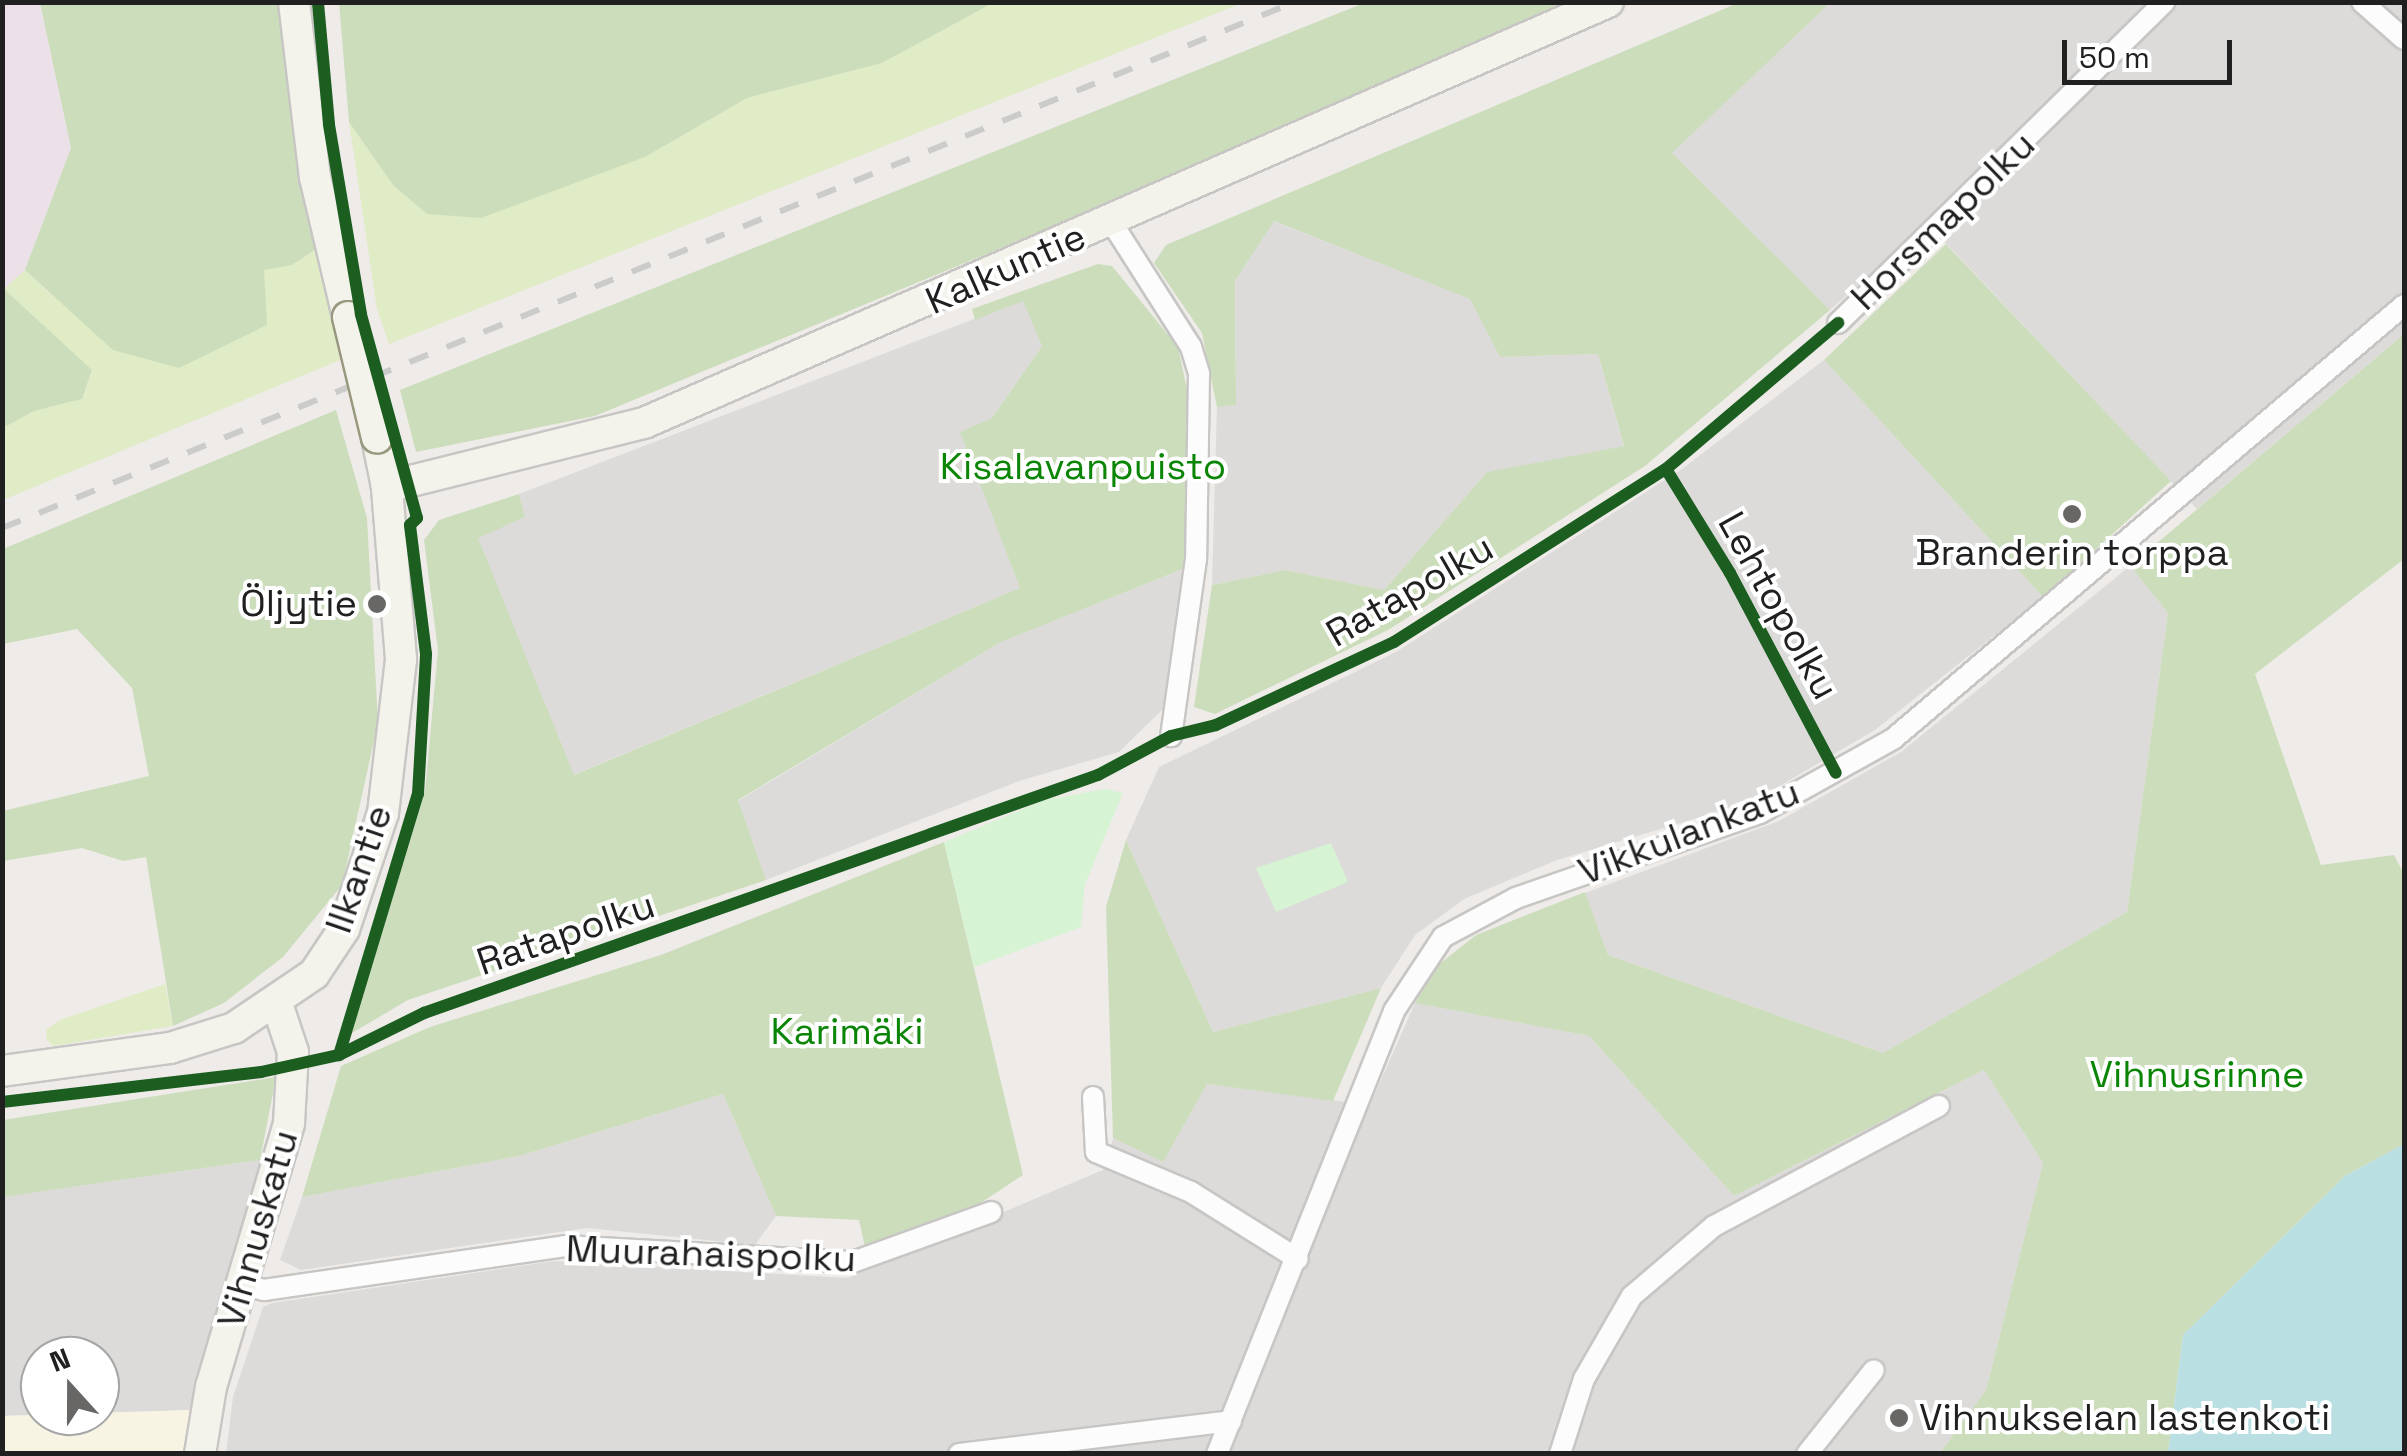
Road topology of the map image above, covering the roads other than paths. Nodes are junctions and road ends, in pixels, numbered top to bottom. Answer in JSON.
{"nodes":[{"id":1,"x":294,"y":2,"type":"edge"},
{"id":2,"x":1608,"y":2,"type":"edge"},
{"id":3,"x":2166,"y":2,"type":"edge"},
{"id":4,"x":2362,"y":2,"type":"edge"},
{"id":5,"x":2404,"y":39,"type":"edge"},
{"id":6,"x":1112,"y":223,"type":"junction"},
{"id":7,"x":2404,"y":306,"type":"edge"},
{"id":8,"x":1838,"y":323,"type":"dead end"},
{"id":9,"x":388,"y":487,"type":"junction"},
{"id":10,"x":1171,"y":736,"type":"dead end"},
{"id":11,"x":276,"y":1004,"type":"junction"},
{"id":12,"x":2,"y":1071,"type":"edge"},
{"id":13,"x":1092,"y":1097,"type":"dead end"},
{"id":14,"x":1938,"y":1106,"type":"dead end"},
{"id":15,"x":992,"y":1212,"type":"dead end"},
{"id":16,"x":1298,"y":1258,"type":"junction"},
{"id":17,"x":245,"y":1285,"type":"junction"},
{"id":18,"x":1874,"y":1370,"type":"dead end"},
{"id":19,"x":1231,"y":1421,"type":"junction"},
{"id":20,"x":200,"y":1454,"type":"edge"},
{"id":21,"x":960,"y":1454,"type":"edge"},
{"id":22,"x":1216,"y":1454,"type":"edge"},
{"id":23,"x":1560,"y":1454,"type":"edge"},
{"id":24,"x":1807,"y":1454,"type":"edge"}],
"edges":[{"from":1,"to":9,"type":"street","bridge":true},
{"from":2,"to":6,"type":"street","name":"Kalkuntie"},
{"from":3,"to":8,"type":"street","name":"Horsmapolku"},
{"from":4,"to":5,"type":"street"},
{"from":6,"to":9,"type":"street","name":"Kalkuntie"},
{"from":6,"to":10,"type":"street"},
{"from":7,"to":16,"type":"street","name":"Vikkulankatu"},
{"from":9,"to":11,"type":"street","name":"Ilkantie"},
{"from":11,"to":12,"type":"street","name":"Ilkantie"},
{"from":11,"to":17,"type":"street","name":"Vihnuskatu"},
{"from":13,"to":16,"type":"street"},
{"from":14,"to":23,"type":"street"},
{"from":15,"to":17,"type":"street","name":"Muurahaispolku"},
{"from":16,"to":19,"type":"street","name":"Vikkulankatu"},
{"from":17,"to":20,"type":"street","name":"Vihnuskatu"},
{"from":18,"to":24,"type":"street"},
{"from":19,"to":21,"type":"street"},
{"from":19,"to":22,"type":"street","name":"Vikkulankatu"}]}
